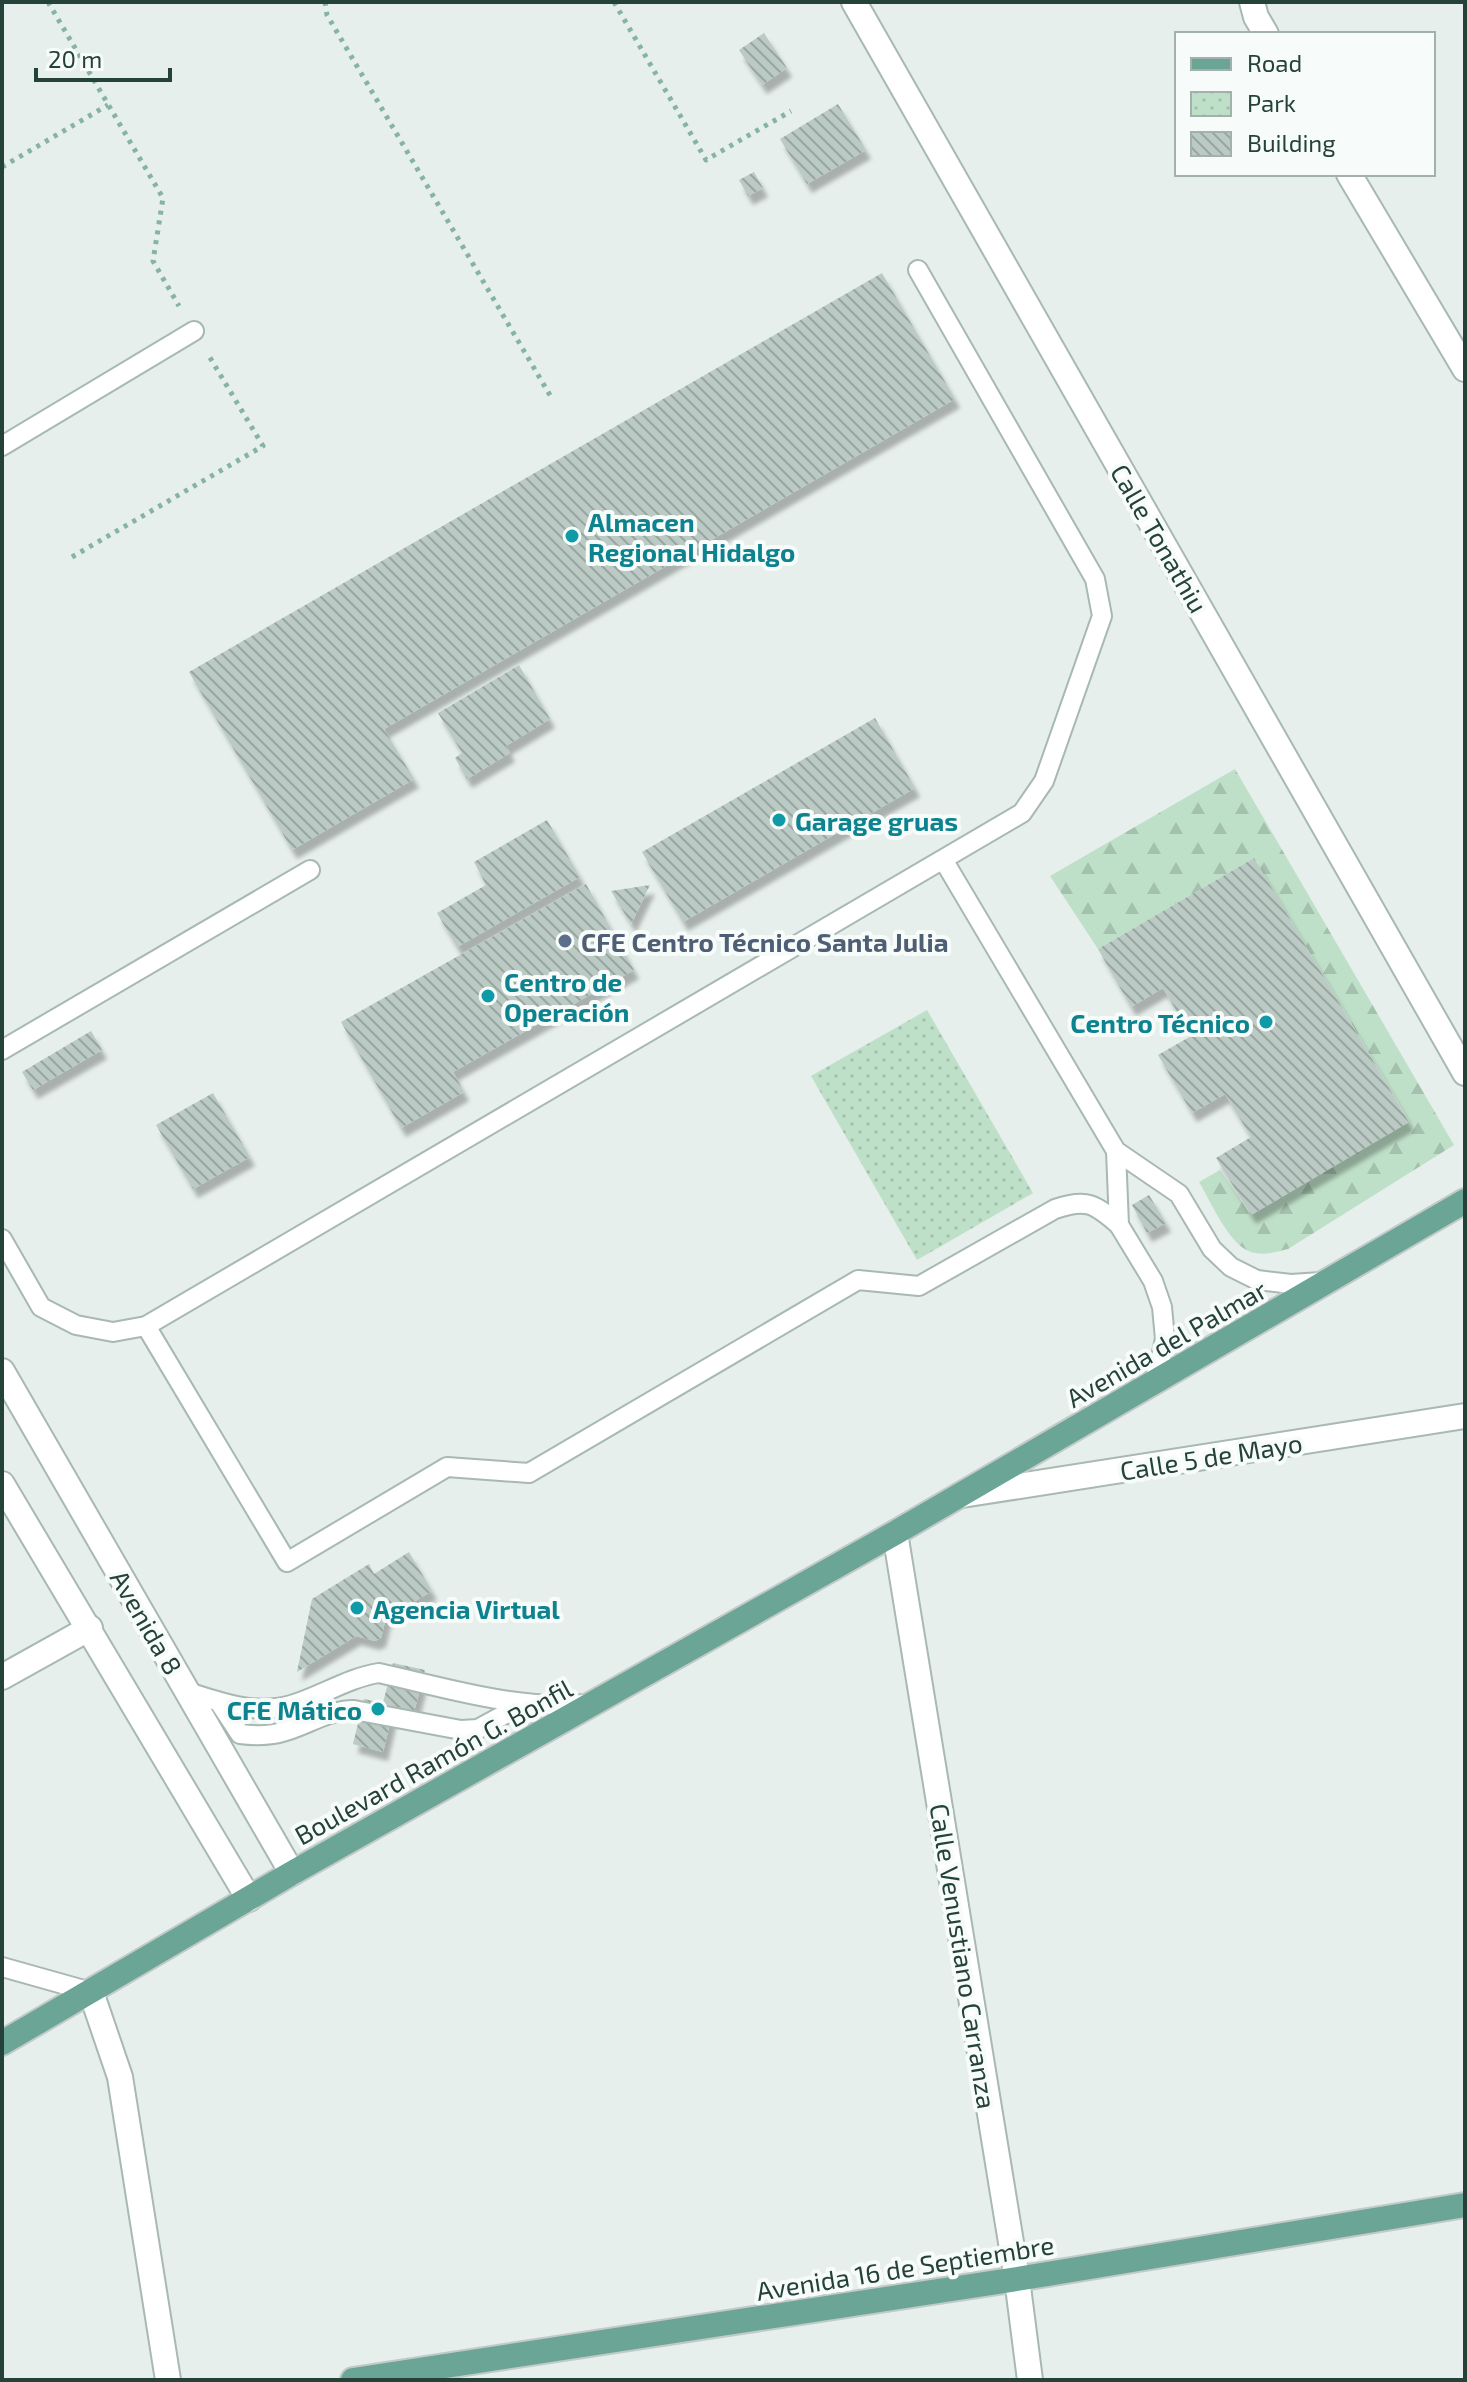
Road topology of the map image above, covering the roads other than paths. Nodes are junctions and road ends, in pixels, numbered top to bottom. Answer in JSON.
{"nodes":[{"id":1,"x":854,"y":2,"type":"edge"},
{"id":2,"x":1252,"y":2,"type":"edge"},
{"id":3,"x":1265,"y":32,"type":"edge"},
{"id":4,"x":1350,"y":176,"type":"edge"},
{"id":5,"x":918,"y":270,"type":"dead end"},
{"id":6,"x":194,"y":331,"type":"road end"},
{"id":7,"x":1465,"y":369,"type":"edge"},
{"id":8,"x":2,"y":446,"type":"edge"},
{"id":9,"x":944,"y":861,"type":"junction"},
{"id":10,"x":310,"y":870,"type":"dead end"},
{"id":11,"x":2,"y":1050,"type":"edge"},
{"id":12,"x":1465,"y":1073,"type":"edge"},
{"id":13,"x":1116,"y":1151,"type":"junction"},
{"id":14,"x":1465,"y":1201,"type":"edge"},
{"id":15,"x":1119,"y":1225,"type":"junction"},
{"id":16,"x":2,"y":1239,"type":"edge"},
{"id":17,"x":1326,"y":1282,"type":"junction"},
{"id":18,"x":146,"y":1326,"type":"junction"},
{"id":19,"x":2,"y":1371,"type":"edge"},
{"id":20,"x":1152,"y":1385,"type":"junction"},
{"id":21,"x":1465,"y":1416,"type":"edge"},
{"id":22,"x":2,"y":1484,"type":"edge"},
{"id":23,"x":958,"y":1495,"type":"junction"},
{"id":24,"x":895,"y":1533,"type":"junction"},
{"id":25,"x":90,"y":1628,"type":"junction"},
{"id":26,"x":2,"y":1677,"type":"edge"},
{"id":27,"x":188,"y":1692,"type":"junction"},
{"id":28,"x":219,"y":1702,"type":"junction"},
{"id":29,"x":593,"y":1703,"type":"junction"},
{"id":30,"x":524,"y":1704,"type":"junction"},
{"id":31,"x":292,"y":1873,"type":"junction"},
{"id":32,"x":249,"y":1899,"type":"junction"},
{"id":33,"x":2,"y":1967,"type":"edge"},
{"id":34,"x":91,"y":1992,"type":"junction"},
{"id":35,"x":2,"y":2043,"type":"edge"},
{"id":36,"x":1465,"y":2205,"type":"edge"},
{"id":37,"x":1017,"y":2279,"type":"junction"},
{"id":38,"x":168,"y":2380,"type":"edge"},
{"id":39,"x":353,"y":2380,"type":"edge"},
{"id":40,"x":1030,"y":2380,"type":"edge"}],
"edges":[{"from":1,"to":12,"type":"street","name":"Calle Tonathiu"},
{"from":2,"to":3,"type":"street"},
{"from":4,"to":7,"type":"street"},
{"from":5,"to":9,"type":"lane"},
{"from":6,"to":8,"type":"lane"},
{"from":9,"to":13,"type":"lane"},
{"from":9,"to":18,"type":"lane"},
{"from":10,"to":11,"type":"lane"},
{"from":13,"to":15,"type":"lane"},
{"from":13,"to":17,"type":"lane"},
{"from":14,"to":17,"type":"main road","name":"Avenida del Palmar"},
{"from":15,"to":18,"type":"lane"},
{"from":15,"to":20,"type":"lane"},
{"from":16,"to":18,"type":"lane"},
{"from":17,"to":20,"type":"main road","name":"Avenida del Palmar"},
{"from":19,"to":27,"type":"street","name":"Avenida 8"},
{"from":20,"to":23,"type":"main road","name":"Avenida del Palmar"},
{"from":21,"to":23,"type":"street","name":"Calle 5 de Mayo"},
{"from":22,"to":25,"type":"street","name":"Avenida 8"},
{"from":23,"to":24,"type":"main road","name":"Avenida del Palmar"},
{"from":24,"to":29,"type":"main road","name":"Boulevard Ramón G. Bonfil"},
{"from":24,"to":37,"type":"street","name":"Calle Venustiano Carranza"},
{"from":25,"to":26,"type":"street"},
{"from":25,"to":32,"type":"street","name":"Avenida 8"},
{"from":27,"to":28,"type":"lane"},
{"from":27,"to":31,"type":"street","name":"Avenida 8"},
{"from":28,"to":30,"type":"lane"},
{"from":28,"to":30,"type":"lane"},
{"from":29,"to":30,"type":"lane"},
{"from":29,"to":31,"type":"main road","name":"Boulevard Ramón G. Bonfil"},
{"from":31,"to":32,"type":"main road","name":"Boulevard Ramón G. Bonfil"},
{"from":32,"to":34,"type":"main road","name":"Boulevard Ramón G. Bonfil"},
{"from":33,"to":34,"type":"lane"},
{"from":34,"to":35,"type":"main road","name":"Boulevard Ramón G. Bonfil"},
{"from":34,"to":38,"type":"street"},
{"from":36,"to":37,"type":"main road","name":"Avenida 16 de Septiembre"},
{"from":37,"to":39,"type":"main road","name":"Avenida 16 de Septiembre"},
{"from":37,"to":40,"type":"street","name":"Calle Venustiano Carranza"}]}
